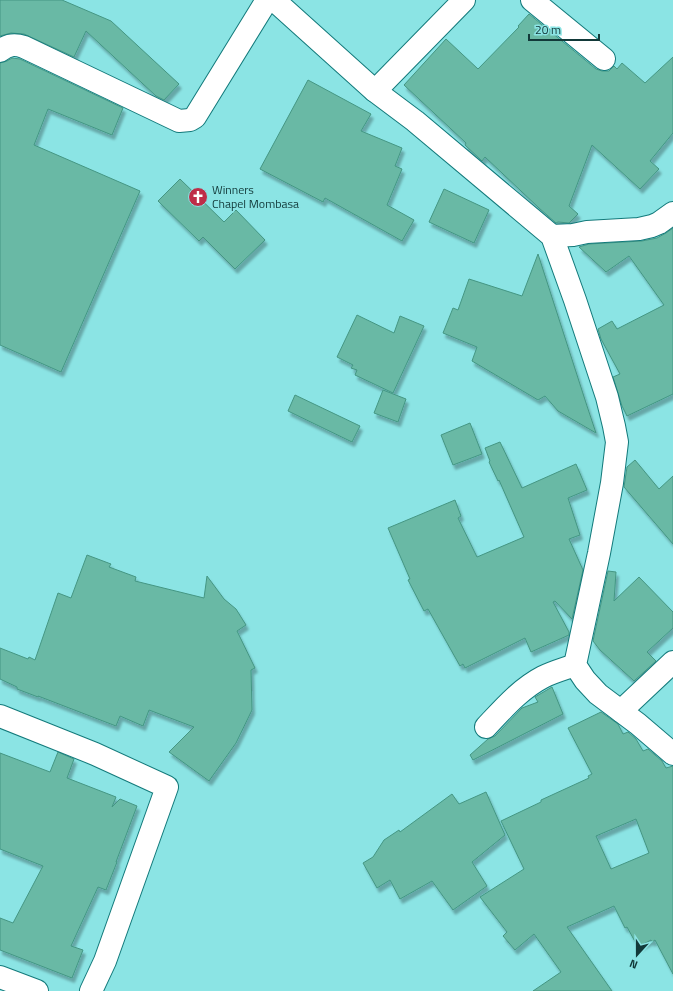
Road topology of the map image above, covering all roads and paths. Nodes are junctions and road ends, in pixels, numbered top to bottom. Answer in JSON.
{"nodes":[{"id":1,"x":267,"y":0,"type":"edge"},
{"id":2,"x":274,"y":0,"type":"edge"},
{"id":3,"x":464,"y":0,"type":"edge"},
{"id":4,"x":532,"y":0,"type":"edge"},
{"id":5,"x":0,"y":51,"type":"edge"},
{"id":6,"x":604,"y":59,"type":"dead end"},
{"id":7,"x":375,"y":91,"type":"junction"},
{"id":8,"x":673,"y":213,"type":"edge"},
{"id":9,"x":552,"y":236,"type":"junction"},
{"id":10,"x":673,"y":662,"type":"edge"},
{"id":11,"x":575,"y":666,"type":"junction"},
{"id":12,"x":621,"y":711,"type":"junction"},
{"id":13,"x":0,"y":716,"type":"edge"},
{"id":14,"x":486,"y":727,"type":"dead end"},
{"id":15,"x":673,"y":754,"type":"edge"},
{"id":16,"x":0,"y":977,"type":"edge"},
{"id":17,"x":37,"y":991,"type":"edge"},
{"id":18,"x":91,"y":991,"type":"edge"}],
"edges":[{"from":1,"to":5,"type":"street"},
{"from":2,"to":7,"type":"street"},
{"from":3,"to":7,"type":"street"},
{"from":4,"to":6,"type":"street"},
{"from":7,"to":9,"type":"street"},
{"from":8,"to":9,"type":"street"},
{"from":9,"to":11,"type":"street"},
{"from":10,"to":12,"type":"street"},
{"from":11,"to":12,"type":"street"},
{"from":11,"to":14,"type":"street"},
{"from":12,"to":15,"type":"street"},
{"from":13,"to":18,"type":"street"},
{"from":16,"to":17,"type":"street"}]}
